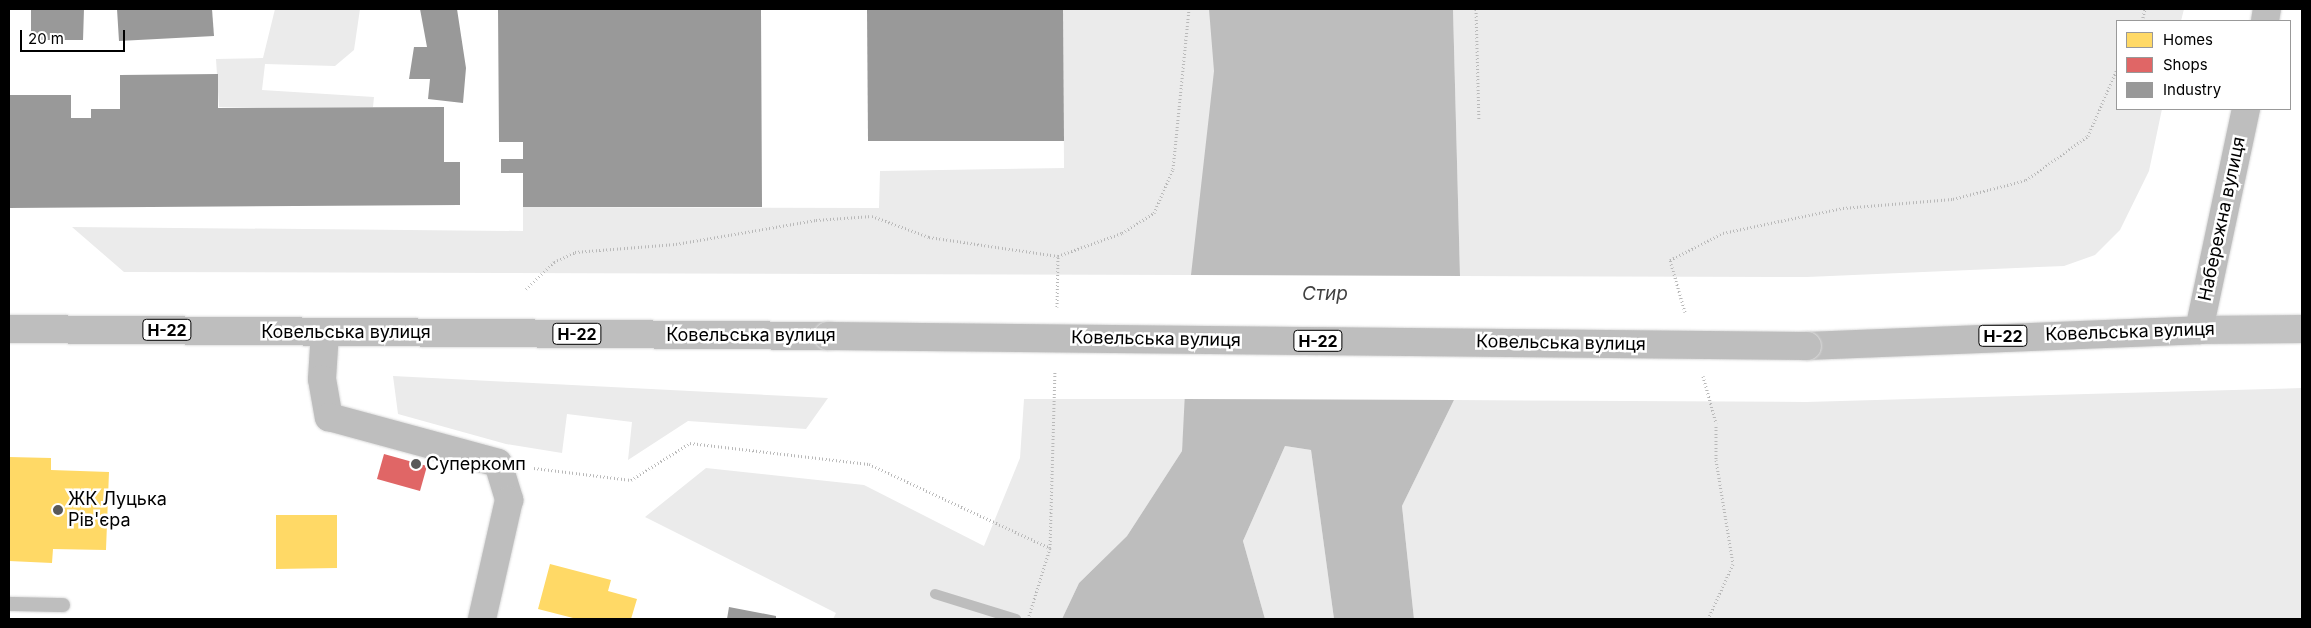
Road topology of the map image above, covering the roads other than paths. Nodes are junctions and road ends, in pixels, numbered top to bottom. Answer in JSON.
{"nodes":[{"id":1,"x":2246,"y":110,"type":"edge"},
{"id":2,"x":9,"y":329,"type":"edge"},
{"id":3,"x":2302,"y":329,"type":"edge"},
{"id":4,"x":2199,"y":330,"type":"junction"},
{"id":5,"x":325,"y":332,"type":"junction"},
{"id":6,"x":9,"y":604,"type":"edge"},
{"id":7,"x":63,"y":605,"type":"dead end"},
{"id":8,"x":482,"y":619,"type":"edge"}],
"edges":[{"from":1,"to":4,"type":"main road","name":"Набережна вулиця"},
{"from":2,"to":5,"type":"main road","name":"Ковельська вулиця","number":"Н-22"},
{"from":3,"to":4,"type":"main road","name":"Ковельська вулиця"},
{"from":4,"to":5,"type":"main road","name":"Ковельська вулиця","number":"Н-22","bridge":true},
{"from":5,"to":8,"type":"main road"},
{"from":6,"to":7,"type":"lane"}]}
